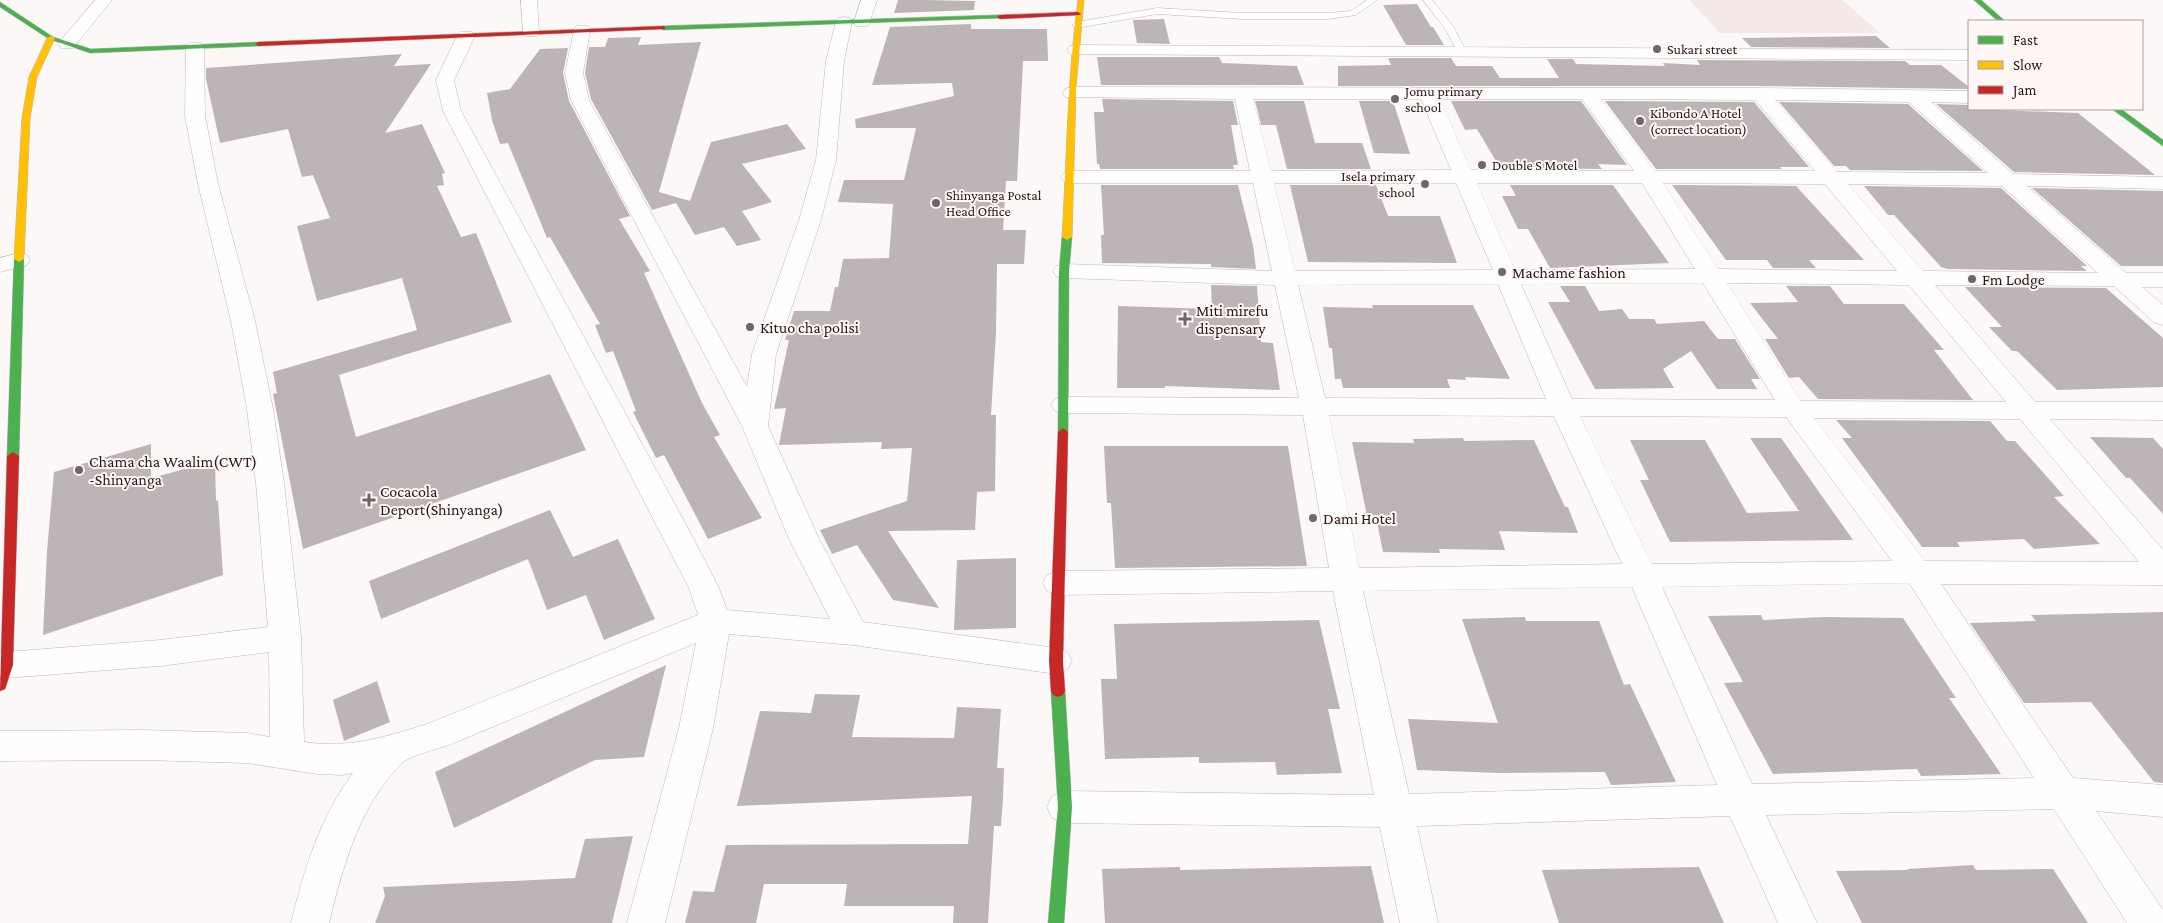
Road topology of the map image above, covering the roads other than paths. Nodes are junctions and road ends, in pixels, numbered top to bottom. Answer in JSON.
{"nodes":[{"id":1,"x":104,"y":0,"type":"edge"},
{"id":2,"x":529,"y":0,"type":"edge"},
{"id":3,"x":869,"y":0,"type":"edge"},
{"id":4,"x":1081,"y":0,"type":"edge"},
{"id":5,"x":1373,"y":0,"type":"edge"},
{"id":6,"x":1427,"y":0,"type":"edge"},
{"id":7,"x":1977,"y":0,"type":"edge"},
{"id":8,"x":0,"y":4,"type":"edge"},
{"id":9,"x":1077,"y":19,"type":"junction"},
{"id":10,"x":2001,"y":20,"type":"edge"},
{"id":11,"x":853,"y":22,"type":"junction"},
{"id":12,"x":582,"y":30,"type":"junction"},
{"id":13,"x":531,"y":32,"type":"junction"},
{"id":14,"x":466,"y":36,"type":"junction"},
{"id":15,"x":51,"y":38,"type":"junction"},
{"id":16,"x":195,"y":47,"type":"junction"},
{"id":17,"x":1076,"y":50,"type":"junction"},
{"id":18,"x":70,"y":52,"type":"junction"},
{"id":19,"x":1462,"y":52,"type":"junction"},
{"id":20,"x":1968,"y":55,"type":"edge"},
{"id":21,"x":49,"y":70,"type":"dead end"},
{"id":22,"x":33,"y":77,"type":"junction"},
{"id":23,"x":1072,"y":93,"type":"junction"},
{"id":24,"x":1243,"y":94,"type":"junction"},
{"id":25,"x":1588,"y":94,"type":"junction"},
{"id":26,"x":1760,"y":94,"type":"junction"},
{"id":27,"x":1429,"y":95,"type":"junction"},
{"id":28,"x":1912,"y":95,"type":"junction"},
{"id":29,"x":1968,"y":97,"type":"edge"},
{"id":30,"x":2117,"y":110,"type":"edge"},
{"id":31,"x":2163,"y":144,"type":"edge"},
{"id":32,"x":1465,"y":175,"type":"junction"},
{"id":33,"x":1071,"y":176,"type":"junction"},
{"id":34,"x":1649,"y":176,"type":"junction"},
{"id":35,"x":1263,"y":177,"type":"junction"},
{"id":36,"x":1831,"y":177,"type":"junction"},
{"id":37,"x":2009,"y":179,"type":"junction"},
{"id":38,"x":2163,"y":183,"type":"edge"},
{"id":39,"x":9,"y":262,"type":"edge"},
{"id":40,"x":1064,"y":271,"type":"junction"},
{"id":41,"x":1712,"y":276,"type":"junction"},
{"id":42,"x":1284,"y":278,"type":"junction"},
{"id":43,"x":1508,"y":279,"type":"junction"},
{"id":44,"x":1916,"y":280,"type":"junction"},
{"id":45,"x":2163,"y":280,"type":"edge"},
{"id":46,"x":2121,"y":281,"type":"junction"},
{"id":47,"x":2163,"y":318,"type":"edge"},
{"id":48,"x":1064,"y":405,"type":"junction"},
{"id":49,"x":1314,"y":405,"type":"junction"},
{"id":50,"x":1563,"y":408,"type":"junction"},
{"id":51,"x":1794,"y":410,"type":"junction"},
{"id":52,"x":2029,"y":411,"type":"junction"},
{"id":53,"x":2163,"y":411,"type":"edge"},
{"id":54,"x":755,"y":426,"type":"junction"},
{"id":55,"x":2163,"y":570,"type":"edge"},
{"id":56,"x":1917,"y":572,"type":"junction"},
{"id":57,"x":2163,"y":574,"type":"edge"},
{"id":58,"x":1642,"y":575,"type":"junction"},
{"id":59,"x":1346,"y":581,"type":"junction"},
{"id":60,"x":1058,"y":583,"type":"junction"},
{"id":61,"x":716,"y":621,"type":"junction"},
{"id":62,"x":853,"y":633,"type":"junction"},
{"id":63,"x":285,"y":637,"type":"junction"},
{"id":64,"x":1056,"y":661,"type":"junction"},
{"id":65,"x":3,"y":675,"type":"edge"},
{"id":66,"x":0,"y":746,"type":"edge"},
{"id":67,"x":391,"y":750,"type":"junction"},
{"id":68,"x":287,"y":753,"type":"junction"},
{"id":69,"x":2065,"y":793,"type":"junction"},
{"id":70,"x":1740,"y":800,"type":"junction"},
{"id":71,"x":2163,"y":801,"type":"edge"},
{"id":72,"x":1065,"y":807,"type":"junction"},
{"id":73,"x":1395,"y":811,"type":"junction"},
{"id":74,"x":310,"y":923,"type":"edge"},
{"id":75,"x":646,"y":923,"type":"edge"},
{"id":76,"x":1056,"y":923,"type":"edge"},
{"id":77,"x":1419,"y":923,"type":"edge"},
{"id":78,"x":1798,"y":923,"type":"edge"},
{"id":79,"x":2150,"y":923,"type":"edge"}],
"edges":[{"from":1,"to":18,"type":"street"},
{"from":2,"to":13,"type":"street"},
{"from":3,"to":11,"type":"street"},
{"from":4,"to":9,"type":"street"},
{"from":5,"to":9,"type":"lane"},
{"from":6,"to":19,"type":"lane"},
{"from":7,"to":10,"type":"street"},
{"from":8,"to":15,"type":"street"},
{"from":9,"to":11,"type":"street"},
{"from":9,"to":17,"type":"street"},
{"from":11,"to":12,"type":"street"},
{"from":11,"to":54,"type":"street"},
{"from":12,"to":13,"type":"street"},
{"from":12,"to":54,"type":"street"},
{"from":13,"to":14,"type":"street"},
{"from":14,"to":16,"type":"street"},
{"from":14,"to":61,"type":"street"},
{"from":15,"to":18,"type":"street"},
{"from":15,"to":22,"type":"street"},
{"from":16,"to":18,"type":"street"},
{"from":16,"to":63,"type":"street"},
{"from":17,"to":19,"type":"street"},
{"from":17,"to":23,"type":"street"},
{"from":19,"to":20,"type":"street"},
{"from":21,"to":22,"type":"street"},
{"from":22,"to":39,"type":"street"},
{"from":23,"to":24,"type":"street"},
{"from":23,"to":33,"type":"street"},
{"from":24,"to":27,"type":"street"},
{"from":24,"to":35,"type":"street"},
{"from":25,"to":26,"type":"street"},
{"from":25,"to":27,"type":"street"},
{"from":25,"to":34,"type":"street"},
{"from":26,"to":28,"type":"street"},
{"from":26,"to":36,"type":"street"},
{"from":27,"to":32,"type":"street"},
{"from":28,"to":29,"type":"street"},
{"from":28,"to":37,"type":"street"},
{"from":30,"to":31,"type":"street"},
{"from":32,"to":34,"type":"street"},
{"from":32,"to":35,"type":"street"},
{"from":32,"to":43,"type":"street"},
{"from":33,"to":35,"type":"street"},
{"from":33,"to":40,"type":"street"},
{"from":34,"to":36,"type":"street"},
{"from":34,"to":41,"type":"street"},
{"from":35,"to":42,"type":"street"},
{"from":36,"to":37,"type":"street"},
{"from":36,"to":44,"type":"street"},
{"from":37,"to":38,"type":"street"},
{"from":37,"to":46,"type":"street"},
{"from":39,"to":65,"type":"street"},
{"from":40,"to":42,"type":"street"},
{"from":40,"to":48,"type":"street"},
{"from":41,"to":43,"type":"street"},
{"from":41,"to":44,"type":"street"},
{"from":41,"to":51,"type":"street"},
{"from":42,"to":43,"type":"street"},
{"from":42,"to":49,"type":"street"},
{"from":43,"to":50,"type":"street"},
{"from":44,"to":46,"type":"street"},
{"from":44,"to":52,"type":"street"},
{"from":45,"to":46,"type":"street"},
{"from":46,"to":47,"type":"street"},
{"from":48,"to":49,"type":"street"},
{"from":48,"to":60,"type":"street"},
{"from":49,"to":50,"type":"street"},
{"from":49,"to":59,"type":"street"},
{"from":50,"to":51,"type":"street"},
{"from":50,"to":58,"type":"street"},
{"from":51,"to":52,"type":"street"},
{"from":51,"to":56,"type":"street"},
{"from":52,"to":53,"type":"street"},
{"from":52,"to":55,"type":"street"},
{"from":54,"to":62,"type":"street"},
{"from":56,"to":57,"type":"street"},
{"from":56,"to":58,"type":"street"},
{"from":56,"to":69,"type":"street"},
{"from":58,"to":59,"type":"street"},
{"from":58,"to":70,"type":"street"},
{"from":59,"to":60,"type":"street"},
{"from":59,"to":73,"type":"street"},
{"from":60,"to":64,"type":"street"},
{"from":61,"to":62,"type":"street"},
{"from":61,"to":67,"type":"street"},
{"from":61,"to":75,"type":"street"},
{"from":62,"to":64,"type":"street"},
{"from":63,"to":65,"type":"street"},
{"from":63,"to":68,"type":"street"},
{"from":64,"to":72,"type":"street"},
{"from":66,"to":68,"type":"street"},
{"from":67,"to":68,"type":"street"},
{"from":67,"to":74,"type":"street"},
{"from":69,"to":70,"type":"street"},
{"from":69,"to":71,"type":"street"},
{"from":69,"to":79,"type":"street"},
{"from":70,"to":73,"type":"street"},
{"from":70,"to":78,"type":"street"},
{"from":72,"to":73,"type":"street"},
{"from":72,"to":76,"type":"street"},
{"from":73,"to":77,"type":"street"}]}
